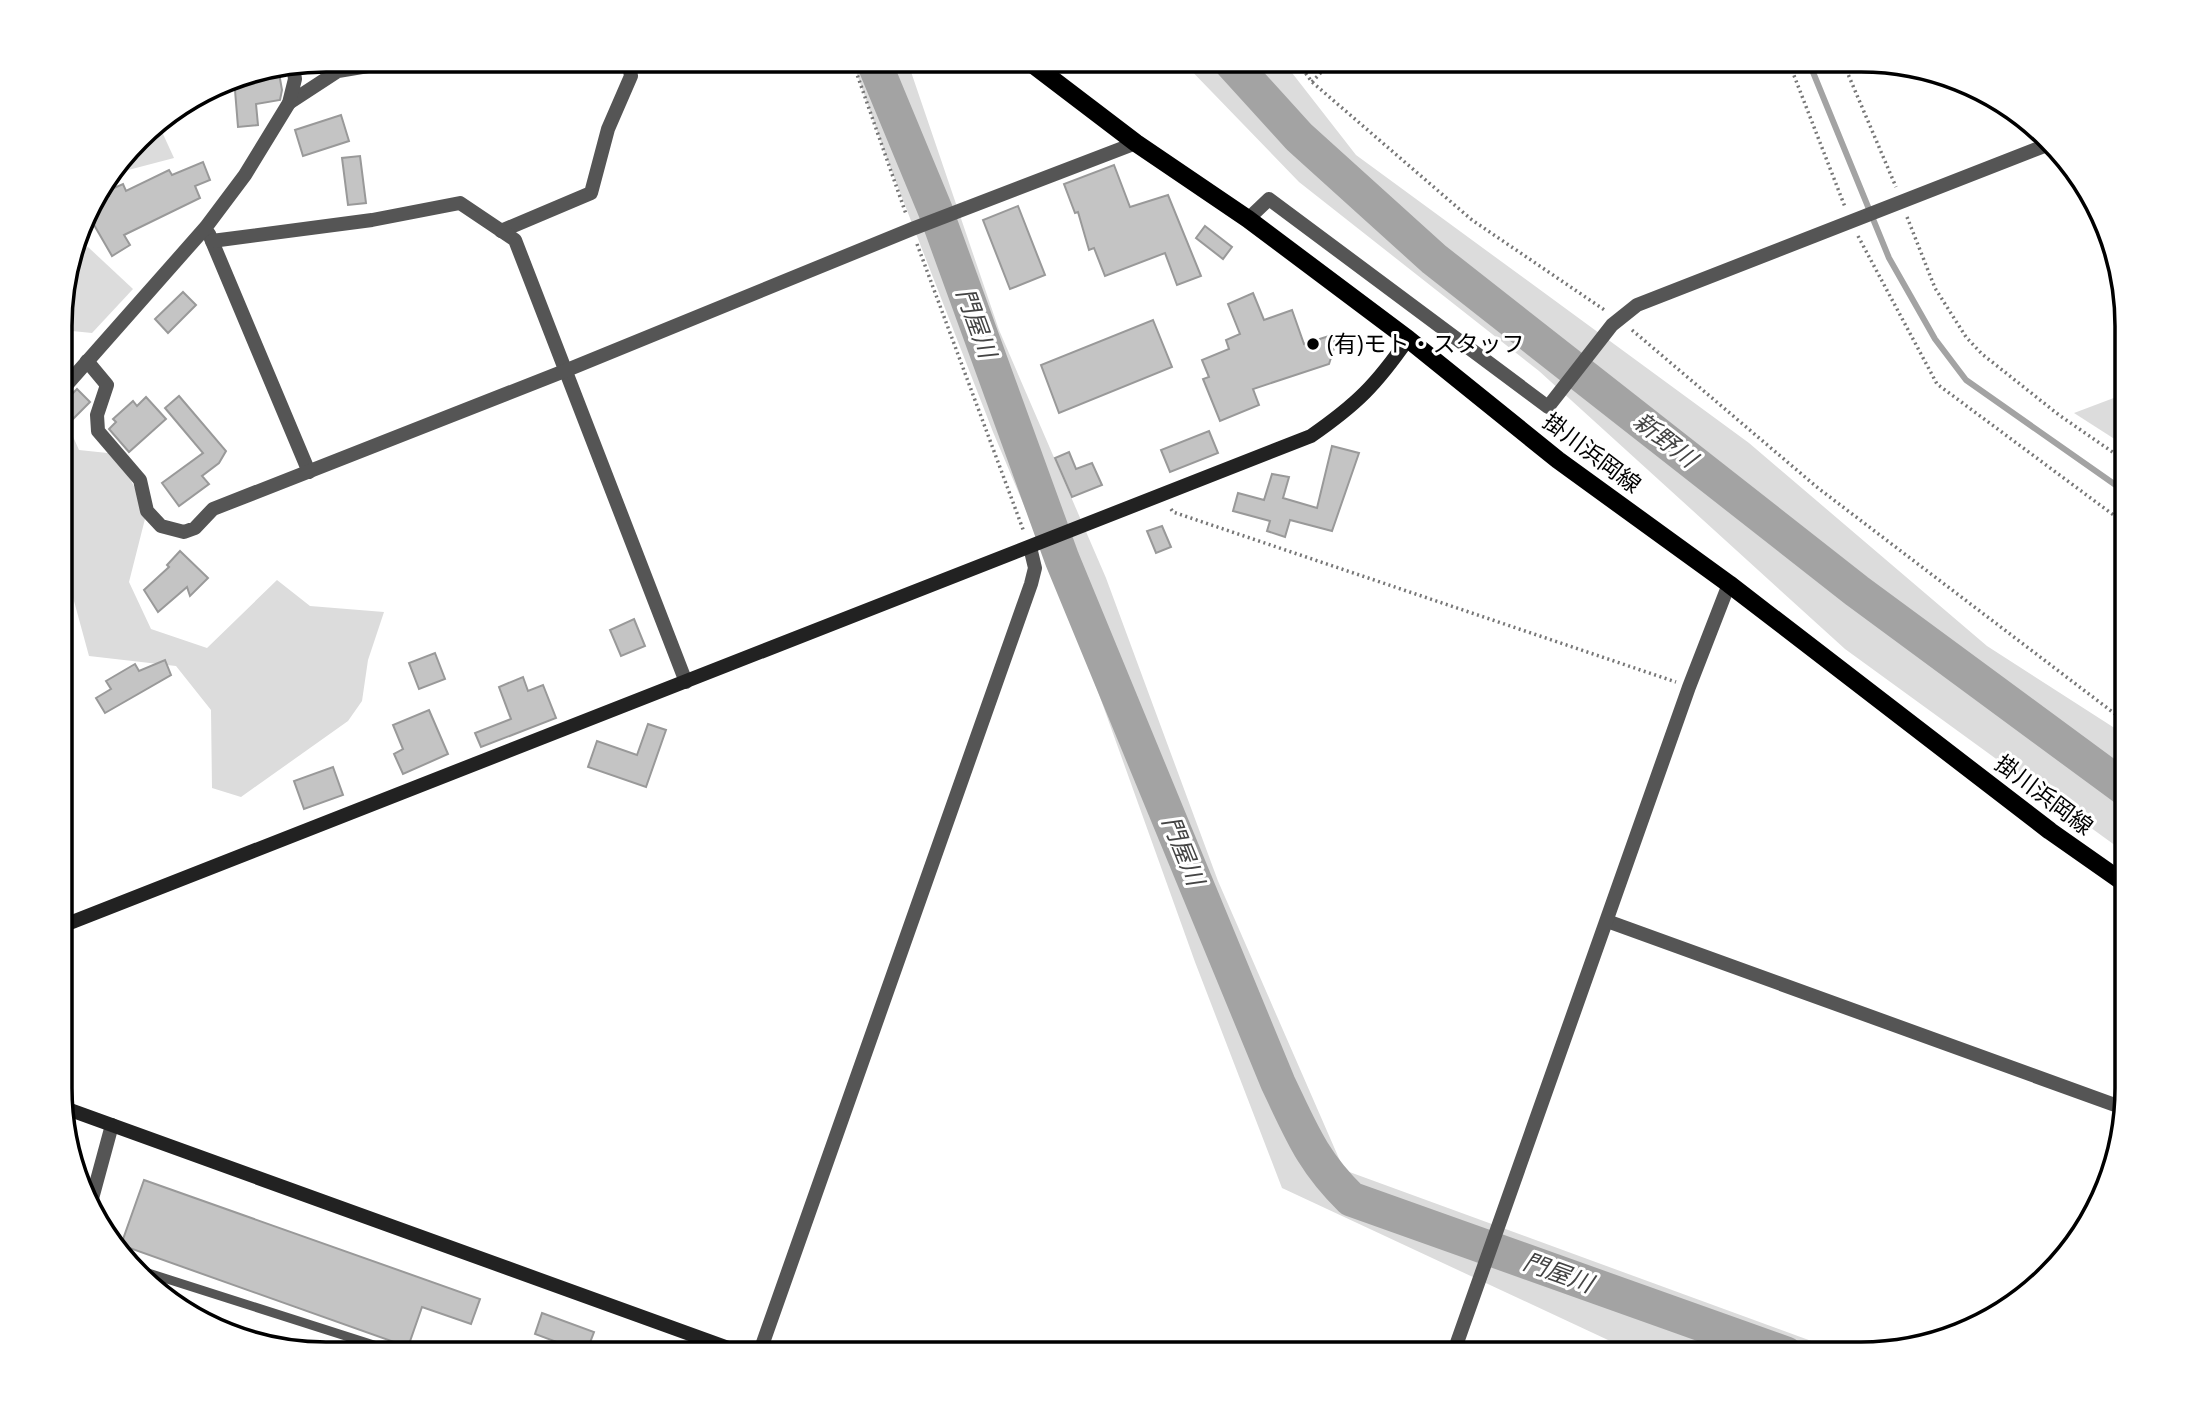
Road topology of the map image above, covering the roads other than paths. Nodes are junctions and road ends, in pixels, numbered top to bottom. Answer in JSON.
{"nodes":[{"id":1,"x":336,"y":72,"type":"edge"},
{"id":2,"x":630,"y":72,"type":"edge"},
{"id":3,"x":1043,"y":72,"type":"edge"},
{"id":4,"x":294,"y":74,"type":"edge"},
{"id":5,"x":289,"y":103,"type":"junction"},
{"id":6,"x":1136,"y":143,"type":"junction"},
{"id":7,"x":2042,"y":147,"type":"edge"},
{"id":8,"x":1248,"y":219,"type":"junction"},
{"id":9,"x":206,"y":227,"type":"junction"},
{"id":10,"x":500,"y":231,"type":"junction"},
{"id":11,"x":212,"y":241,"type":"junction"},
{"id":12,"x":1408,"y":339,"type":"junction"},
{"id":13,"x":87,"y":361,"type":"junction"},
{"id":14,"x":567,"y":370,"type":"junction"},
{"id":15,"x":72,"y":378,"type":"edge"},
{"id":16,"x":309,"y":472,"type":"junction"},
{"id":17,"x":1030,"y":547,"type":"junction"},
{"id":18,"x":1729,"y":584,"type":"junction"},
{"id":19,"x":686,"y":682,"type":"junction"},
{"id":20,"x":2115,"y":877,"type":"edge"},
{"id":21,"x":1607,"y":921,"type":"junction"},
{"id":22,"x":72,"y":922,"type":"edge"},
{"id":23,"x":2115,"y":1105,"type":"edge"},
{"id":24,"x":73,"y":1111,"type":"edge"},
{"id":25,"x":112,"y":1125,"type":"junction"},
{"id":26,"x":94,"y":1192,"type":"edge"},
{"id":27,"x":153,"y":1275,"type":"edge"},
{"id":28,"x":364,"y":1342,"type":"edge"},
{"id":29,"x":713,"y":1342,"type":"edge"},
{"id":30,"x":763,"y":1342,"type":"edge"},
{"id":31,"x":1457,"y":1342,"type":"edge"}],
"edges":[{"from":1,"to":5,"type":"street"},
{"from":2,"to":10,"type":"street"},
{"from":3,"to":6,"type":"main road","name":"掛川浜岡線"},
{"from":4,"to":5,"type":"street"},
{"from":5,"to":9,"type":"street"},
{"from":6,"to":8,"type":"main road","name":"掛川浜岡線"},
{"from":6,"to":14,"type":"street"},
{"from":7,"to":8,"type":"street"},
{"from":8,"to":12,"type":"main road","name":"掛川浜岡線"},
{"from":9,"to":11,"type":"street"},
{"from":9,"to":13,"type":"street"},
{"from":10,"to":11,"type":"street"},
{"from":10,"to":14,"type":"street"},
{"from":11,"to":16,"type":"street"},
{"from":12,"to":17,"type":"street"},
{"from":12,"to":18,"type":"main road","name":"掛川浜岡線"},
{"from":13,"to":15,"type":"street"},
{"from":13,"to":16,"type":"street"},
{"from":14,"to":16,"type":"street"},
{"from":14,"to":19,"type":"street"},
{"from":17,"to":19,"type":"street"},
{"from":17,"to":30,"type":"street"},
{"from":18,"to":20,"type":"main road","name":"掛川浜岡線"},
{"from":18,"to":21,"type":"street"},
{"from":19,"to":22,"type":"street"},
{"from":21,"to":23,"type":"street"},
{"from":21,"to":31,"type":"street"},
{"from":24,"to":25,"type":"street"},
{"from":25,"to":26,"type":"street"},
{"from":25,"to":29,"type":"street"},
{"from":27,"to":28,"type":"lane"}]}
